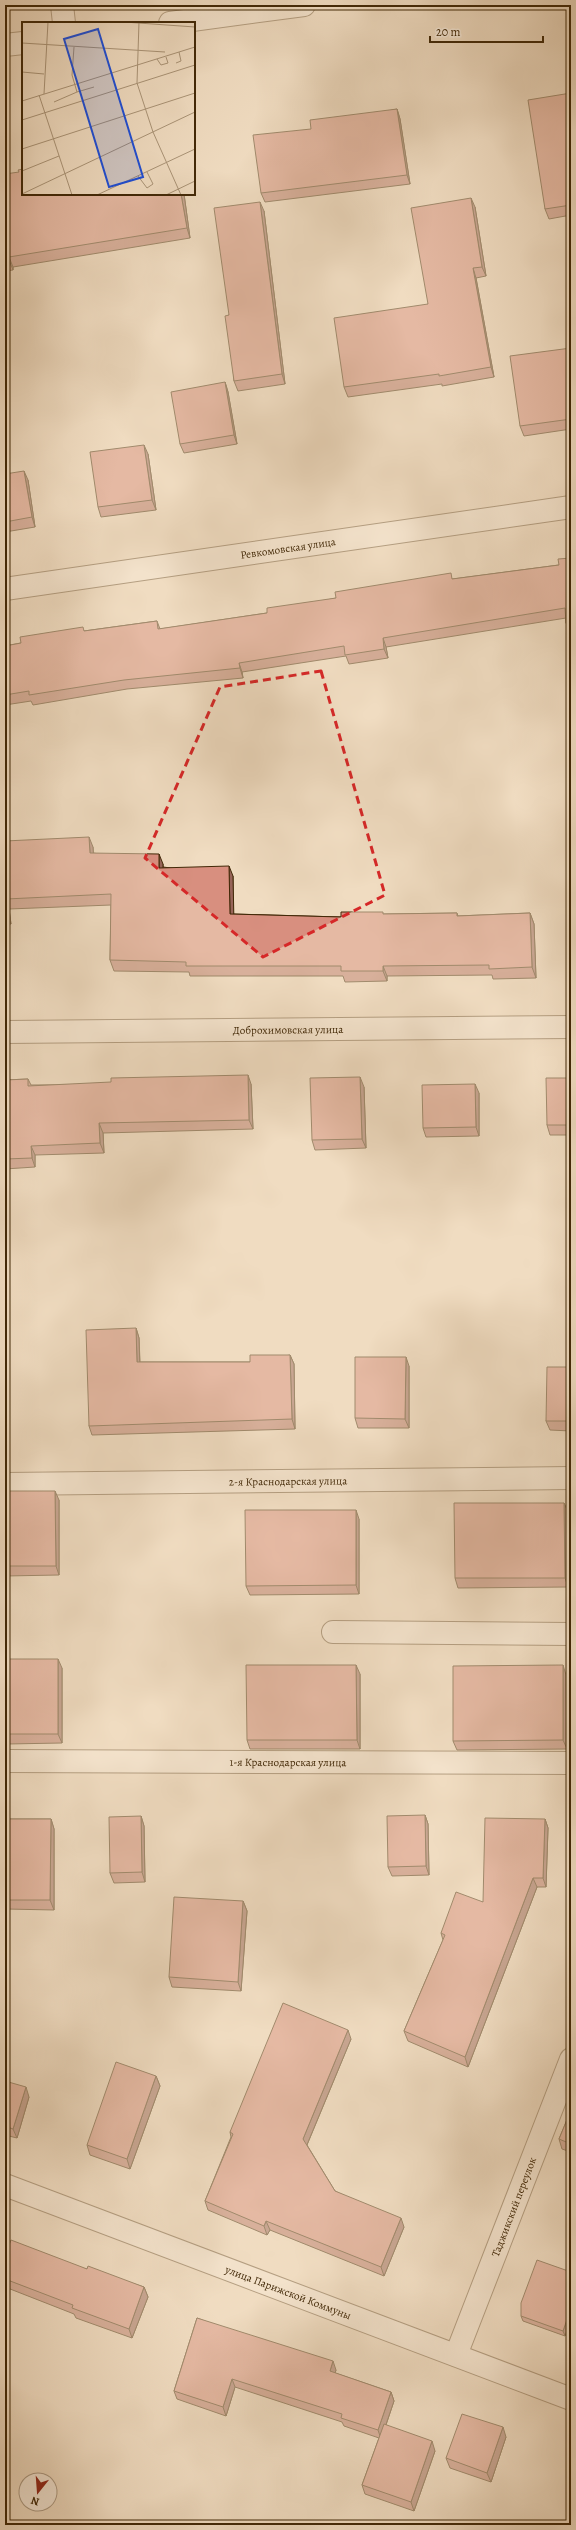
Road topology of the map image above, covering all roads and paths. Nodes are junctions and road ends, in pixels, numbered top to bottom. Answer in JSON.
{"nodes":[{"id":1,"x":62,"y":5,"type":"edge"},
{"id":2,"x":304,"y":5,"type":"edge"},
{"id":3,"x":64,"y":22,"type":"edge"},
{"id":4,"x":177,"y":22,"type":"edge"},
{"id":5,"x":22,"y":43,"type":"edge"},
{"id":6,"x":5,"y":45,"type":"edge"},
{"id":7,"x":571,"y":507,"type":"edge"},
{"id":8,"x":5,"y":589,"type":"edge"},
{"id":9,"x":571,"y":1027,"type":"edge"},
{"id":10,"x":5,"y":1032,"type":"edge"},
{"id":11,"x":571,"y":1478,"type":"edge"},
{"id":12,"x":5,"y":1484,"type":"edge"},
{"id":13,"x":334,"y":1632,"type":"dead end"},
{"id":14,"x":571,"y":1634,"type":"edge"},
{"id":15,"x":5,"y":1761,"type":"edge"},
{"id":16,"x":571,"y":1763,"type":"edge"},
{"id":17,"x":571,"y":2059,"type":"edge"},
{"id":18,"x":5,"y":2185,"type":"edge"},
{"id":19,"x":456,"y":2355,"type":"junction"},
{"id":20,"x":571,"y":2399,"type":"edge"}],
"edges":[{"from":1,"to":3,"type":"street"},
{"from":2,"to":4,"type":"street"},
{"from":5,"to":6,"type":"street"},
{"from":7,"to":8,"type":"street","name":"Ревкомовская улица"},
{"from":9,"to":10,"type":"street","name":"Доброхимовская улица"},
{"from":11,"to":12,"type":"street","name":"2-я Краснодарская улица"},
{"from":13,"to":14,"type":"street"},
{"from":15,"to":16,"type":"street","name":"1-я Краснодарская улица"},
{"from":17,"to":19,"type":"street","name":"Таджикский переулок"},
{"from":18,"to":19,"type":"street","name":"улица Парижской Коммуны"},
{"from":19,"to":20,"type":"street","name":"улица Парижской Коммуны"}]}
